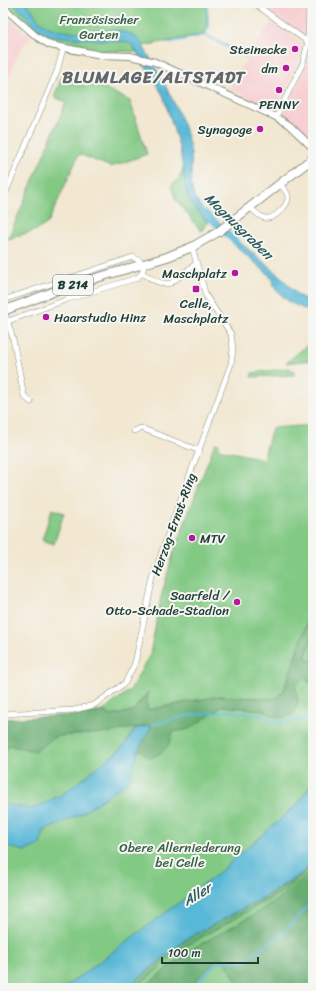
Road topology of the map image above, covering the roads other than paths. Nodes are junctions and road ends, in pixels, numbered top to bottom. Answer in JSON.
{"nodes":[{"id":1,"x":254,"y":3,"type":"edge"},
{"id":2,"x":309,"y":3,"type":"edge"},
{"id":3,"x":3,"y":6,"type":"edge"},
{"id":4,"x":310,"y":43,"type":"edge"},
{"id":5,"x":63,"y":49,"type":"junction"},
{"id":6,"x":276,"y":117,"type":"junction"},
{"id":7,"x":313,"y":148,"type":"edge"},
{"id":8,"x":313,"y":158,"type":"edge"},
{"id":9,"x":279,"y":183,"type":"junction"},
{"id":10,"x":3,"y":199,"type":"edge"},
{"id":11,"x":250,"y":207,"type":"junction"},
{"id":12,"x":192,"y":247,"type":"junction"},
{"id":13,"x":197,"y":263,"type":"junction"},
{"id":14,"x":145,"y":264,"type":"junction"},
{"id":15,"x":142,"y":273,"type":"junction"},
{"id":16,"x":90,"y":276,"type":"junction"},
{"id":17,"x":3,"y":300,"type":"edge"},
{"id":18,"x":4,"y":310,"type":"edge"},
{"id":19,"x":5,"y":322,"type":"edge"},
{"id":20,"x":30,"y":402,"type":"dead end"},
{"id":21,"x":134,"y":431,"type":"dead end"},
{"id":22,"x":200,"y":451,"type":"junction"},
{"id":23,"x":3,"y":714,"type":"edge"}],
"edges":[{"from":1,"to":4,"type":"street"},
{"from":2,"to":4,"type":"street"},
{"from":3,"to":5,"type":"street"},
{"from":4,"to":6,"type":"street"},
{"from":5,"to":6,"type":"street"},
{"from":5,"to":10,"type":"street"},
{"from":6,"to":7,"type":"street"},
{"from":8,"to":9,"type":"main road","number":"B 214"},
{"from":9,"to":11,"type":"main road","number":"B 214"},
{"from":9,"to":11,"type":"street"},
{"from":11,"to":12,"type":"main road","number":"B 214"},
{"from":12,"to":13,"type":"street","name":"Herzog-Ernst-Ring"},
{"from":12,"to":14,"type":"main road","number":"B 214"},
{"from":13,"to":15,"type":"street"},
{"from":13,"to":22,"type":"street","name":"Herzog-Ernst-Ring"},
{"from":14,"to":15,"type":"street"},
{"from":14,"to":16,"type":"main road","number":"B 214"},
{"from":15,"to":19,"type":"street"},
{"from":16,"to":17,"type":"street"},
{"from":16,"to":18,"type":"main road","number":"B 214"},
{"from":18,"to":19,"type":"street"},
{"from":19,"to":20,"type":"street"},
{"from":21,"to":22,"type":"street"},
{"from":22,"to":23,"type":"street","name":"Herzog-Ernst-Ring"}]}
